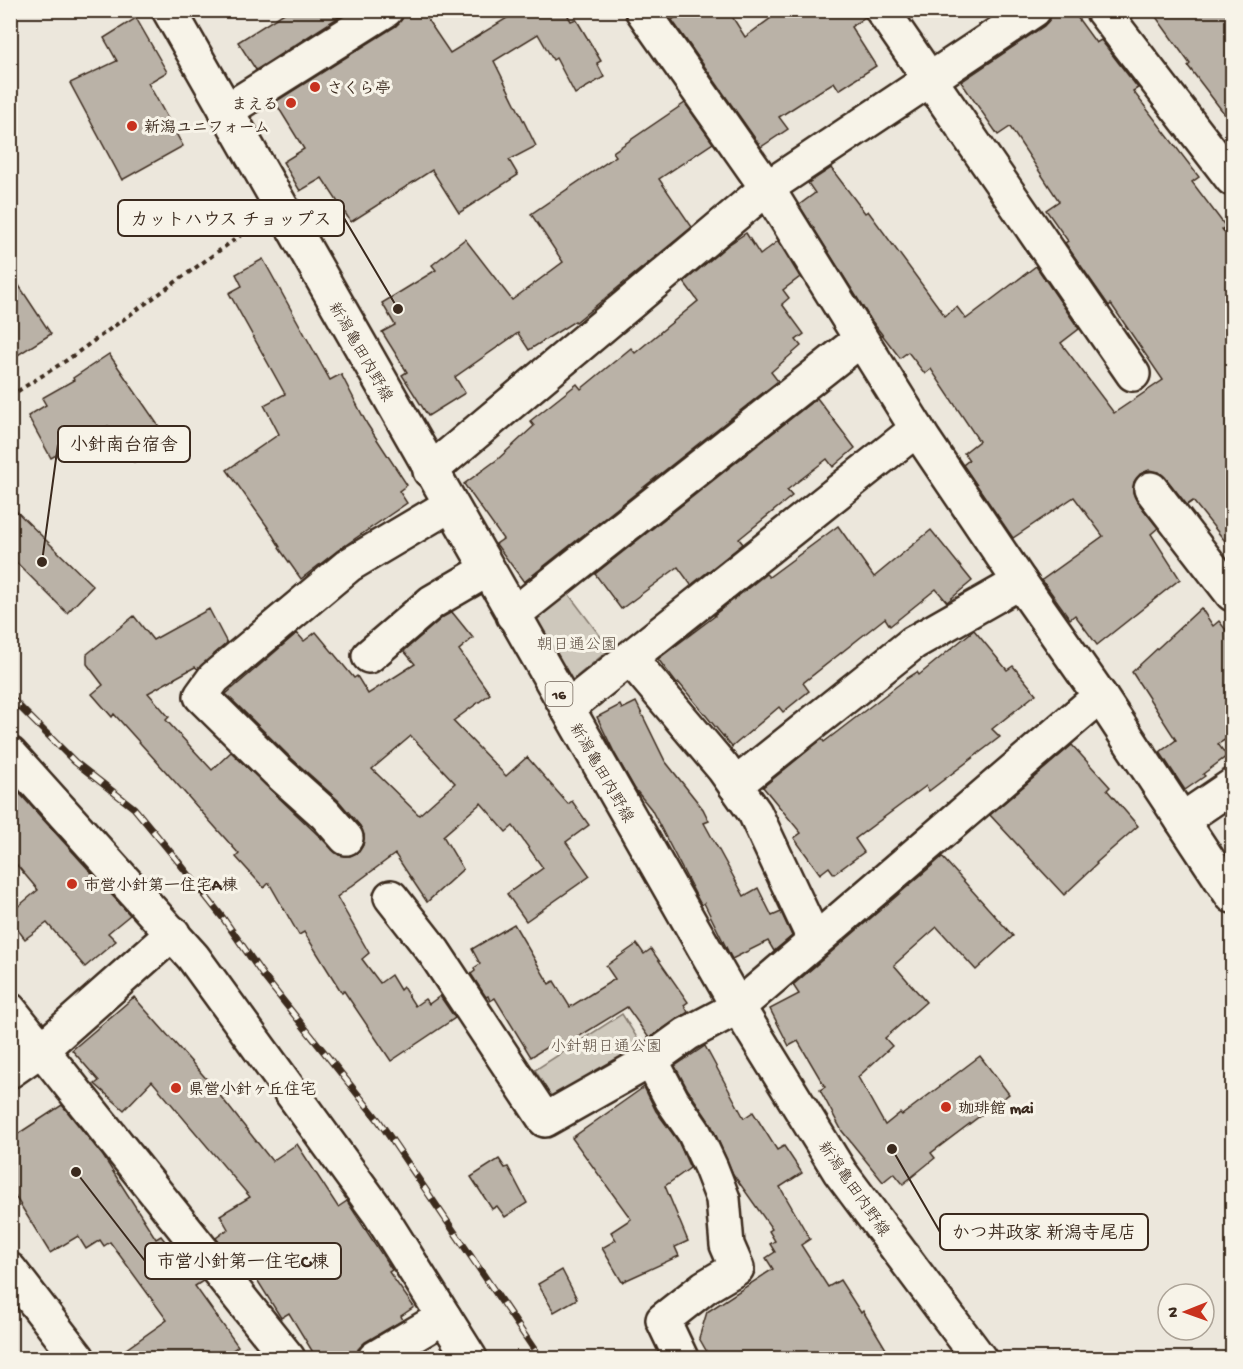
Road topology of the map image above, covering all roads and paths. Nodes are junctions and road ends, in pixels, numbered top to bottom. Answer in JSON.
{"nodes":[{"id":1,"x":169,"y":10,"type":"edge"},
{"id":2,"x":386,"y":10,"type":"edge"},
{"id":3,"x":642,"y":10,"type":"edge"},
{"id":4,"x":882,"y":10,"type":"edge"},
{"id":5,"x":1034,"y":10,"type":"edge"},
{"id":6,"x":1102,"y":10,"type":"edge"},
{"id":7,"x":929,"y":80,"type":"junction"},
{"id":8,"x":226,"y":111,"type":"junction"},
{"id":9,"x":1233,"y":179,"type":"edge"},
{"id":10,"x":767,"y":188,"type":"junction"},
{"id":11,"x":250,"y":228,"type":"dead end"},
{"id":12,"x":860,"y":340,"type":"junction"},
{"id":13,"x":1133,"y":374,"type":"dead end"},
{"id":14,"x":10,"y":396,"type":"edge"},
{"id":15,"x":917,"y":429,"type":"junction"},
{"id":16,"x":430,"y":471,"type":"junction"},
{"id":17,"x":1151,"y":489,"type":"dead end"},
{"id":18,"x":450,"y":505,"type":"junction"},
{"id":19,"x":487,"y":570,"type":"junction"},
{"id":20,"x":1020,"y":582,"type":"junction"},
{"id":21,"x":1233,"y":594,"type":"edge"},
{"id":22,"x":513,"y":615,"type":"junction"},
{"id":23,"x":369,"y":656,"type":"dead end"},
{"id":24,"x":630,"y":658,"type":"junction"},
{"id":25,"x":1100,"y":696,"type":"junction"},
{"id":26,"x":567,"y":708,"type":"junction"},
{"id":27,"x":10,"y":754,"type":"edge"},
{"id":28,"x":735,"y":785,"type":"junction"},
{"id":29,"x":1233,"y":786,"type":"edge"},
{"id":30,"x":1182,"y":820,"type":"junction"},
{"id":31,"x":346,"y":838,"type":"dead end"},
{"id":32,"x":1233,"y":896,"type":"edge"},
{"id":33,"x":391,"y":897,"type":"dead end"},
{"id":34,"x":174,"y":933,"type":"junction"},
{"id":35,"x":815,"y":941,"type":"junction"},
{"id":36,"x":738,"y":1006,"type":"junction"},
{"id":37,"x":10,"y":1010,"type":"edge"},
{"id":38,"x":43,"y":1048,"type":"junction"},
{"id":39,"x":651,"y":1060,"type":"junction"},
{"id":40,"x":10,"y":1071,"type":"edge"},
{"id":41,"x":10,"y":1270,"type":"edge"},
{"id":42,"x":444,"y":1317,"type":"junction"},
{"id":43,"x":78,"y":1359,"type":"edge"},
{"id":44,"x":288,"y":1359,"type":"edge"},
{"id":45,"x":375,"y":1359,"type":"edge"},
{"id":46,"x":470,"y":1359,"type":"edge"},
{"id":47,"x":681,"y":1359,"type":"edge"},
{"id":48,"x":979,"y":1359,"type":"edge"}],
"edges":[{"from":1,"to":8,"type":"street","name":"新潟亀田内野線","number":"16"},
{"from":2,"to":8,"type":"street"},
{"from":3,"to":10,"type":"street"},
{"from":4,"to":7,"type":"street"},
{"from":5,"to":7,"type":"street"},
{"from":6,"to":9,"type":"street"},
{"from":7,"to":10,"type":"street"},
{"from":7,"to":13,"type":"street"},
{"from":8,"to":16,"type":"street","name":"新潟亀田内野線","number":"16"},
{"from":10,"to":12,"type":"street"},
{"from":10,"to":16,"type":"street"},
{"from":11,"to":14,"type":"path"},
{"from":12,"to":15,"type":"street"},
{"from":12,"to":22,"type":"street"},
{"from":15,"to":20,"type":"street"},
{"from":15,"to":24,"type":"street"},
{"from":16,"to":18,"type":"street","name":"新潟亀田内野線","number":"16"},
{"from":17,"to":21,"type":"street"},
{"from":18,"to":19,"type":"street","name":"新潟亀田内野線","number":"16"},
{"from":18,"to":31,"type":"street"},
{"from":19,"to":22,"type":"street","name":"新潟亀田内野線","number":"16"},
{"from":19,"to":23,"type":"street"},
{"from":20,"to":25,"type":"street"},
{"from":20,"to":28,"type":"street"},
{"from":22,"to":26,"type":"street","name":"新潟亀田内野線","number":"16"},
{"from":24,"to":26,"type":"street"},
{"from":24,"to":28,"type":"street"},
{"from":25,"to":30,"type":"street"},
{"from":25,"to":35,"type":"street"},
{"from":26,"to":36,"type":"street","name":"新潟亀田内野線","number":"16"},
{"from":27,"to":34,"type":"street"},
{"from":28,"to":35,"type":"street"},
{"from":29,"to":30,"type":"street"},
{"from":30,"to":32,"type":"street"},
{"from":33,"to":39,"type":"street"},
{"from":34,"to":38,"type":"street"},
{"from":34,"to":42,"type":"street"},
{"from":35,"to":36,"type":"street"},
{"from":36,"to":39,"type":"street"},
{"from":36,"to":48,"type":"street","name":"新潟亀田内野線","number":"16"},
{"from":37,"to":38,"type":"street"},
{"from":38,"to":40,"type":"street"},
{"from":38,"to":44,"type":"street"},
{"from":39,"to":47,"type":"street"},
{"from":41,"to":43,"type":"street"},
{"from":42,"to":45,"type":"street"},
{"from":42,"to":46,"type":"street"}]}
